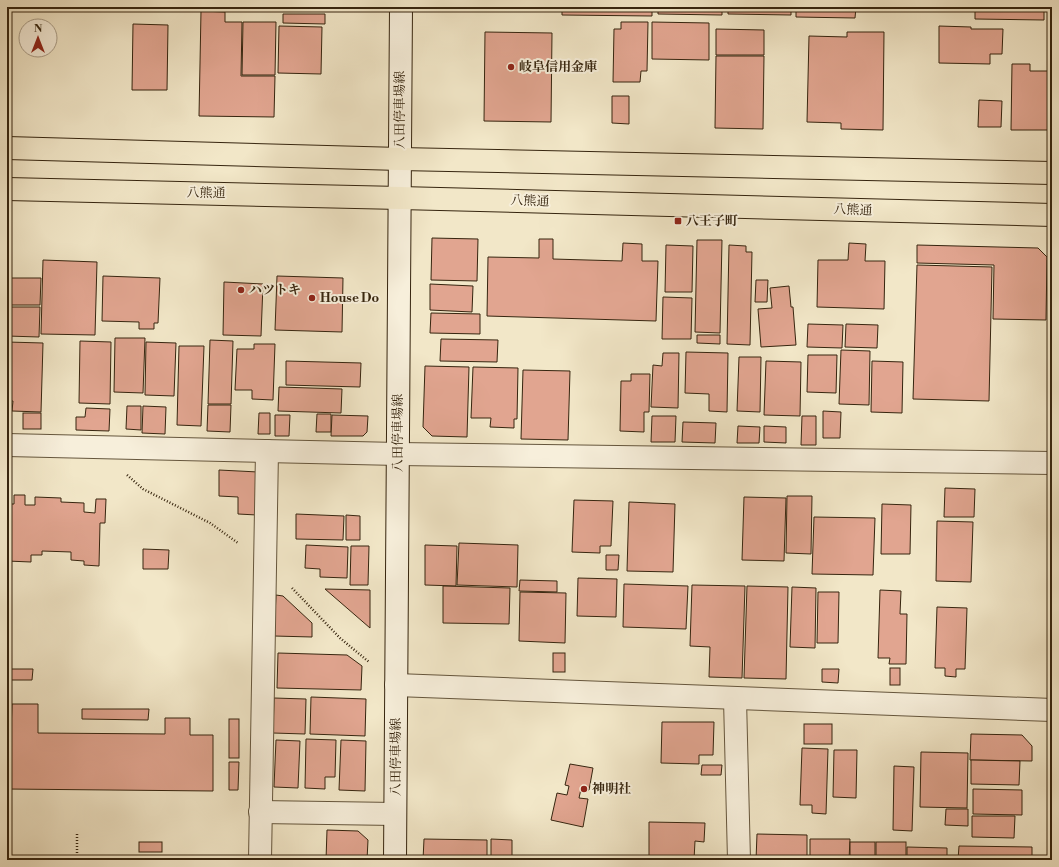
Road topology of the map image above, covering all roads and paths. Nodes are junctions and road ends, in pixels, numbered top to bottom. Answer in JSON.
{"nodes":[{"id":1,"x":401,"y":7,"type":"edge"},
{"id":2,"x":7,"y":148,"type":"edge"},
{"id":3,"x":400,"y":159,"type":"junction"},
{"id":4,"x":1052,"y":174,"type":"edge"},
{"id":5,"x":7,"y":189,"type":"edge"},
{"id":6,"x":400,"y":198,"type":"junction"},
{"id":7,"x":1052,"y":216,"type":"edge"},
{"id":8,"x":7,"y":445,"type":"edge"},
{"id":9,"x":268,"y":451,"type":"junction"},
{"id":10,"x":398,"y":454,"type":"junction"},
{"id":11,"x":1052,"y":463,"type":"edge"},
{"id":12,"x":396,"y":685,"type":"junction"},
{"id":13,"x":735,"y":699,"type":"junction"},
{"id":14,"x":1052,"y":710,"type":"edge"},
{"id":15,"x":260,"y":812,"type":"junction"},
{"id":16,"x":396,"y":814,"type":"junction"},
{"id":17,"x":77,"y":834,"type":"dead end"},
{"id":18,"x":77,"y":860,"type":"edge"},
{"id":19,"x":260,"y":860,"type":"edge"},
{"id":20,"x":395,"y":860,"type":"edge"},
{"id":21,"x":739,"y":860,"type":"edge"}],
"edges":[{"from":1,"to":3,"type":"street","name":"八田停車場線"},
{"from":2,"to":3,"type":"main road"},
{"from":3,"to":4,"type":"main road"},
{"from":3,"to":6,"type":"street","name":"八田停車場線"},
{"from":5,"to":6,"type":"main road","name":"八熊通"},
{"from":6,"to":7,"type":"main road","name":"八熊通"},
{"from":6,"to":10,"type":"street","name":"八田停車場線"},
{"from":8,"to":9,"type":"street"},
{"from":9,"to":10,"type":"street"},
{"from":9,"to":15,"type":"street"},
{"from":10,"to":11,"type":"street"},
{"from":10,"to":12,"type":"street","name":"八田停車場線"},
{"from":12,"to":13,"type":"street"},
{"from":12,"to":16,"type":"street","name":"八田停車場線"},
{"from":13,"to":14,"type":"street"},
{"from":13,"to":21,"type":"street"},
{"from":15,"to":16,"type":"street"},
{"from":15,"to":19,"type":"street"},
{"from":16,"to":20,"type":"street","name":"八田停車場線"},
{"from":17,"to":18,"type":"path"}]}
